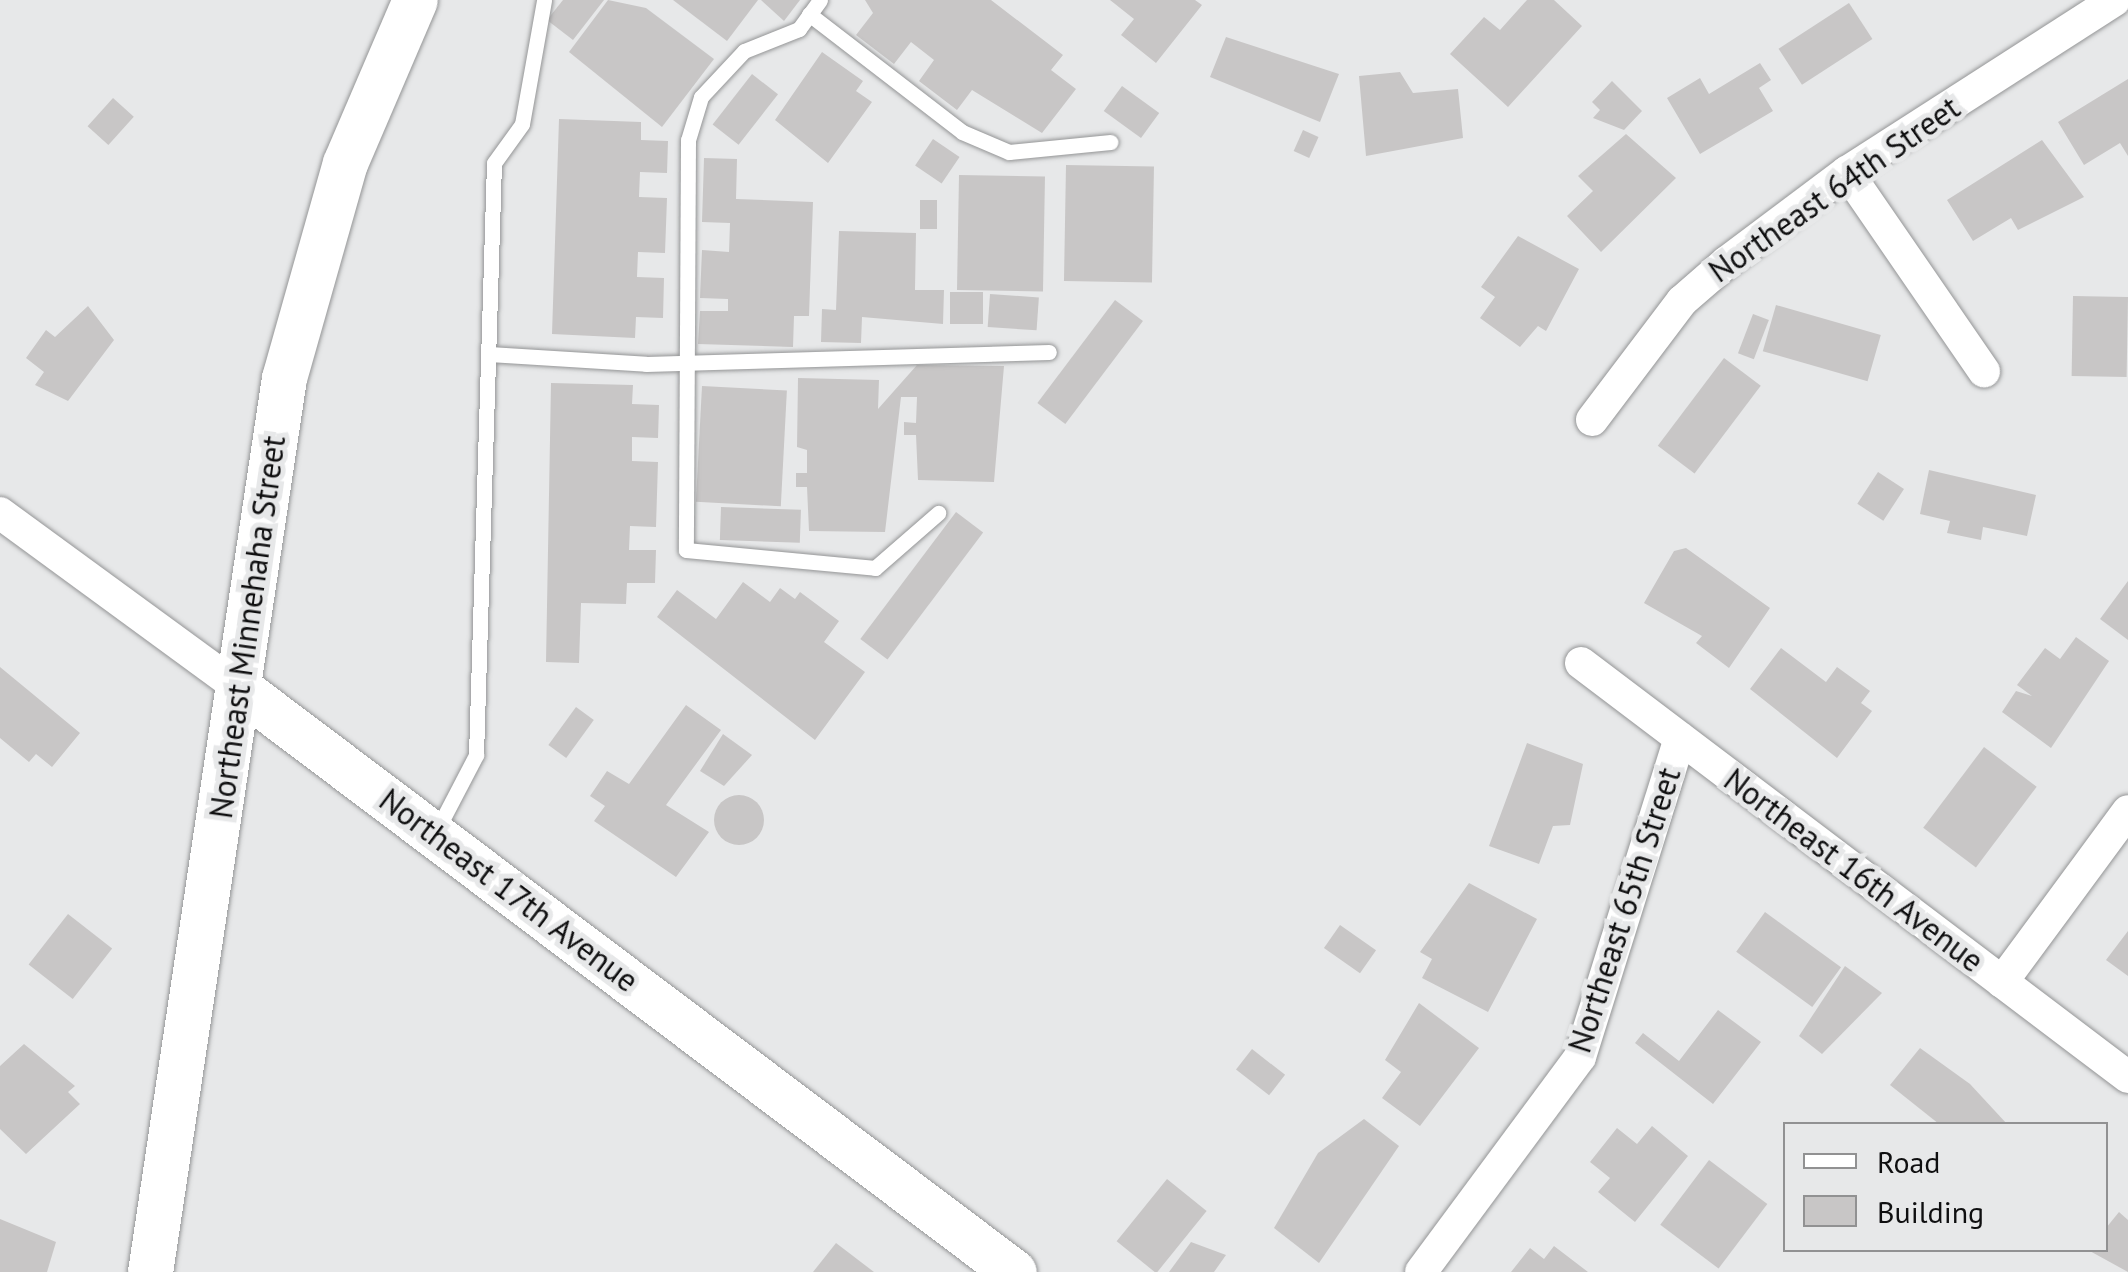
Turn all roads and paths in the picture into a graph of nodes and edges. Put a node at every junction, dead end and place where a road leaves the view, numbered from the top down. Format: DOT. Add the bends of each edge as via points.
graph roads {
  1 [pos="415,0"];
  2 [pos="544,0"];
  3 [pos="820,0"];
  4 [pos="2110,1"];
  5 [pos="809,14"];
  6 [pos="1111,142"];
  7 [pos="1848,172"];
  8 [pos="1050,352"];
  9 [pos="488,354"];
  10 [pos="684,362"];
  11 [pos="1984,371"];
  12 [pos="1592,420"];
  13 [pos="938,512"];
  14 [pos="0,514"];
  15 [pos="1581,663"];
  16 [pos="239,688"];
  17 [pos="1680,738"];
  18 [pos="2128,812"];
  19 [pos="434,834"];
  20 [pos="2002,982"];
  21 [pos="2128,1077"];
  22 [pos="150,1272"];
  23 [pos="1014,1272"];
  24 [pos="1421,1272"];
  1 -- 16 [label="main road, Northeast Minnehaha Street" via="310,269 284,378"];
  2 -- 9 [label="lane" via="522,124 494,163"];
  3 -- 5 [label="lane"];
  4 -- 7 [label="street, Northeast 64th Street"];
  5 -- 6 [label="lane" via="962,132 1009,152"];
  5 -- 10 [label="lane" via="798,30 744,50 701,97 688,140"];
  7 -- 11 [label="street"];
  7 -- 12 [label="street, Northeast 64th Street" via="1682,301"];
  8 -- 10 [label="lane"];
  9 -- 10 [label="lane"];
  9 -- 19 [label="lane" via="476,755"];
  10 -- 13 [label="lane" via="686,550 875,568"];
  14 -- 16 [label="street, Northeast 17th Avenue"];
  15 -- 17 [label="street, Northeast 16th Avenue"];
  16 -- 19 [label="main road, Northeast 17th Avenue"];
  16 -- 22 [label="main road, Northeast Minnehaha Street"];
  17 -- 20 [label="street, Northeast 16th Avenue"];
  17 -- 24 [label="street, Northeast 65th Street" via="1580,1057"];
  18 -- 20 [label="street"];
  19 -- 23 [label="main road, Northeast 17th Avenue"];
  20 -- 21 [label="street, Northeast 16th Avenue"];
}
